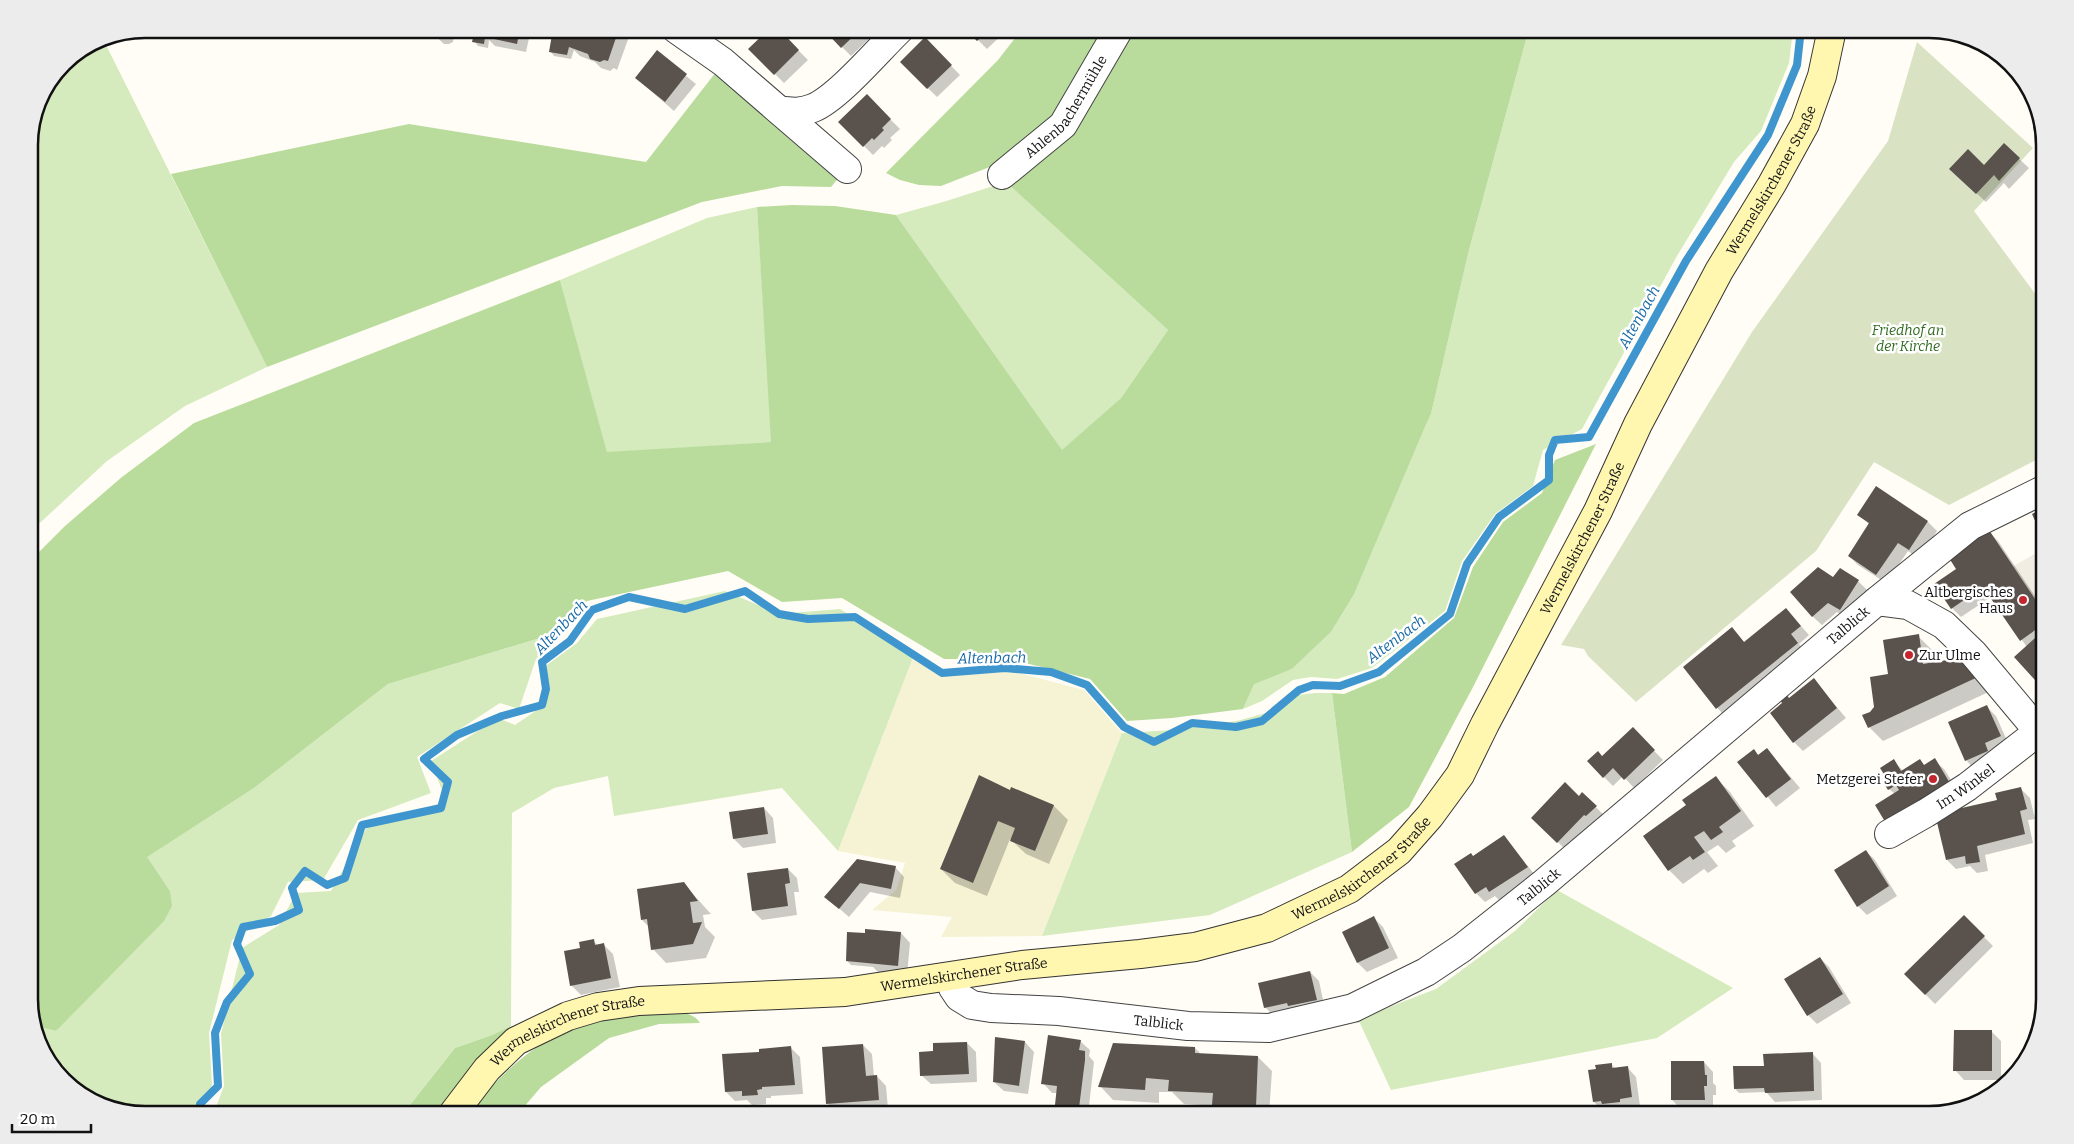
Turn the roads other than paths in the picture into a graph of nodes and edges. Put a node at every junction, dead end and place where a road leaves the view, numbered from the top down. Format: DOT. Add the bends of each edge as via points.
graph roads {
  1 [pos="689,38"];
  2 [pos="891,38"];
  3 [pos="1114,38"];
  4 [pos="1830,38"];
  5 [pos="779,110"];
  6 [pos="847,169"];
  7 [pos="1002,175"];
  8 [pos="2036,493"];
  9 [pos="1877,601"];
  10 [pos="2036,729"];
  11 [pos="2036,740"];
  12 [pos="1889,834"];
  13 [pos="950,977"];
  14 [pos="459,1106"];
  1 -- 5 [label="street" via="724,62"];
  2 -- 5 [label="street" via="830,99 796,113"];
  3 -- 7 [label="street, Ahlenbachermühle" via="1063,125"];
  4 -- 13 [label="street, Wermelskirchener Straße" via="1822,76 1805,124 1719,270 1460,776 1399,851 1349,889 1267,928 1195,947 1022,964"];
  5 -- 6 [label="street"];
  8 -- 9 [label="street, Talblick" via="1970,526"];
  9 -- 10 [label="street, Im Winkel" via="1908,605 1944,625 1973,653"];
  9 -- 13 [label="street, Talblick" via="1544,883 1462,948 1426,972 1353,1008 1269,1028 1188,1026 972,1005 959,997"];
  11 -- 12 [label="street, Im Winkel"];
  13 -- 14 [label="street, Wermelskirchener Straße" via="844,992 639,1000 598,1007 568,1016 516,1041 487,1069"];
}
